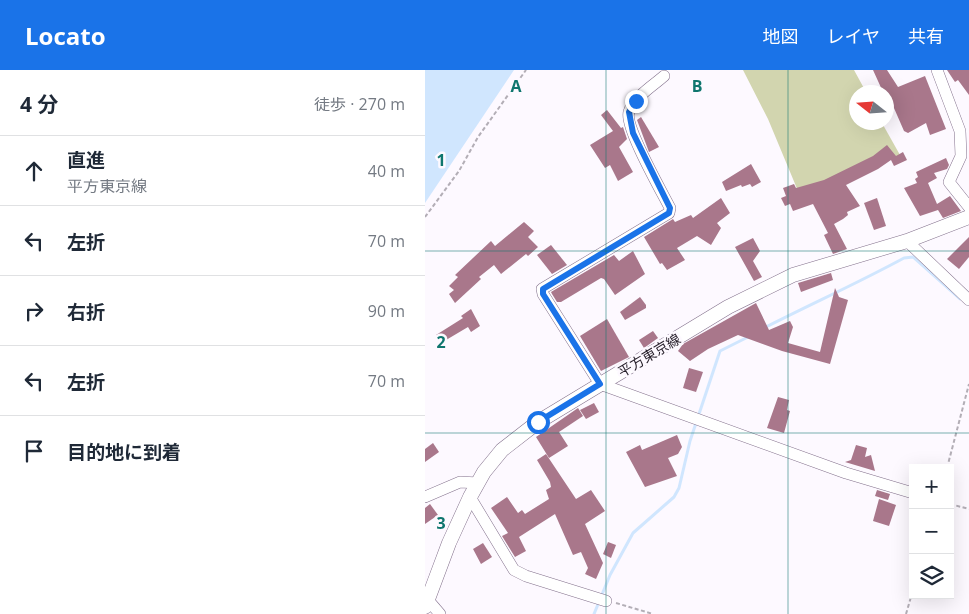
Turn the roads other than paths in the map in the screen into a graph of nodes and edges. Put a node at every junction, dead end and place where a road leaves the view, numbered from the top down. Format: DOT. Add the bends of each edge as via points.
graph roads {
  1 [pos="937,70"];
  2 [pos="664,76"];
  3 [pos="969,207"];
  4 [pos="969,217"];
  5 [pos="907,241"];
  6 [pos="969,300"];
  7 [pos="600,384"];
  8 [pos="478,483"];
  9 [pos="909,492"];
  10 [pos="425,497"];
  11 [pos="470,497"];
  12 [pos="606,601"];
  13 [pos="426,603"];
  14 [pos="440,614"];
  1 -- 3 [label="street" via="960,131 961,156 949,182"];
  2 -- 7 [label="street" via="636,101 629,112 629,119 670,208 669,213 543,289 543,294"];
  4 -- 5 [label="main road, 平方東京線"];
  5 -- 6 [label="street"];
  5 -- 7 [label="main road, 平方東京線" via="793,275 728,307"];
  7 -- 8 [label="main road, 平方東京線" via="538,422 502,450"];
  7 -- 9 [label="street" via="846,473"];
  8 -- 10 [label="street" via="460,482"];
  8 -- 11 [label="main road, 平方東京線"];
  11 -- 12 [label="street" via="514,570"];
  11 -- 13 [label="main road, 平方東京線"];
  13 -- 14 [label="street"];
}
